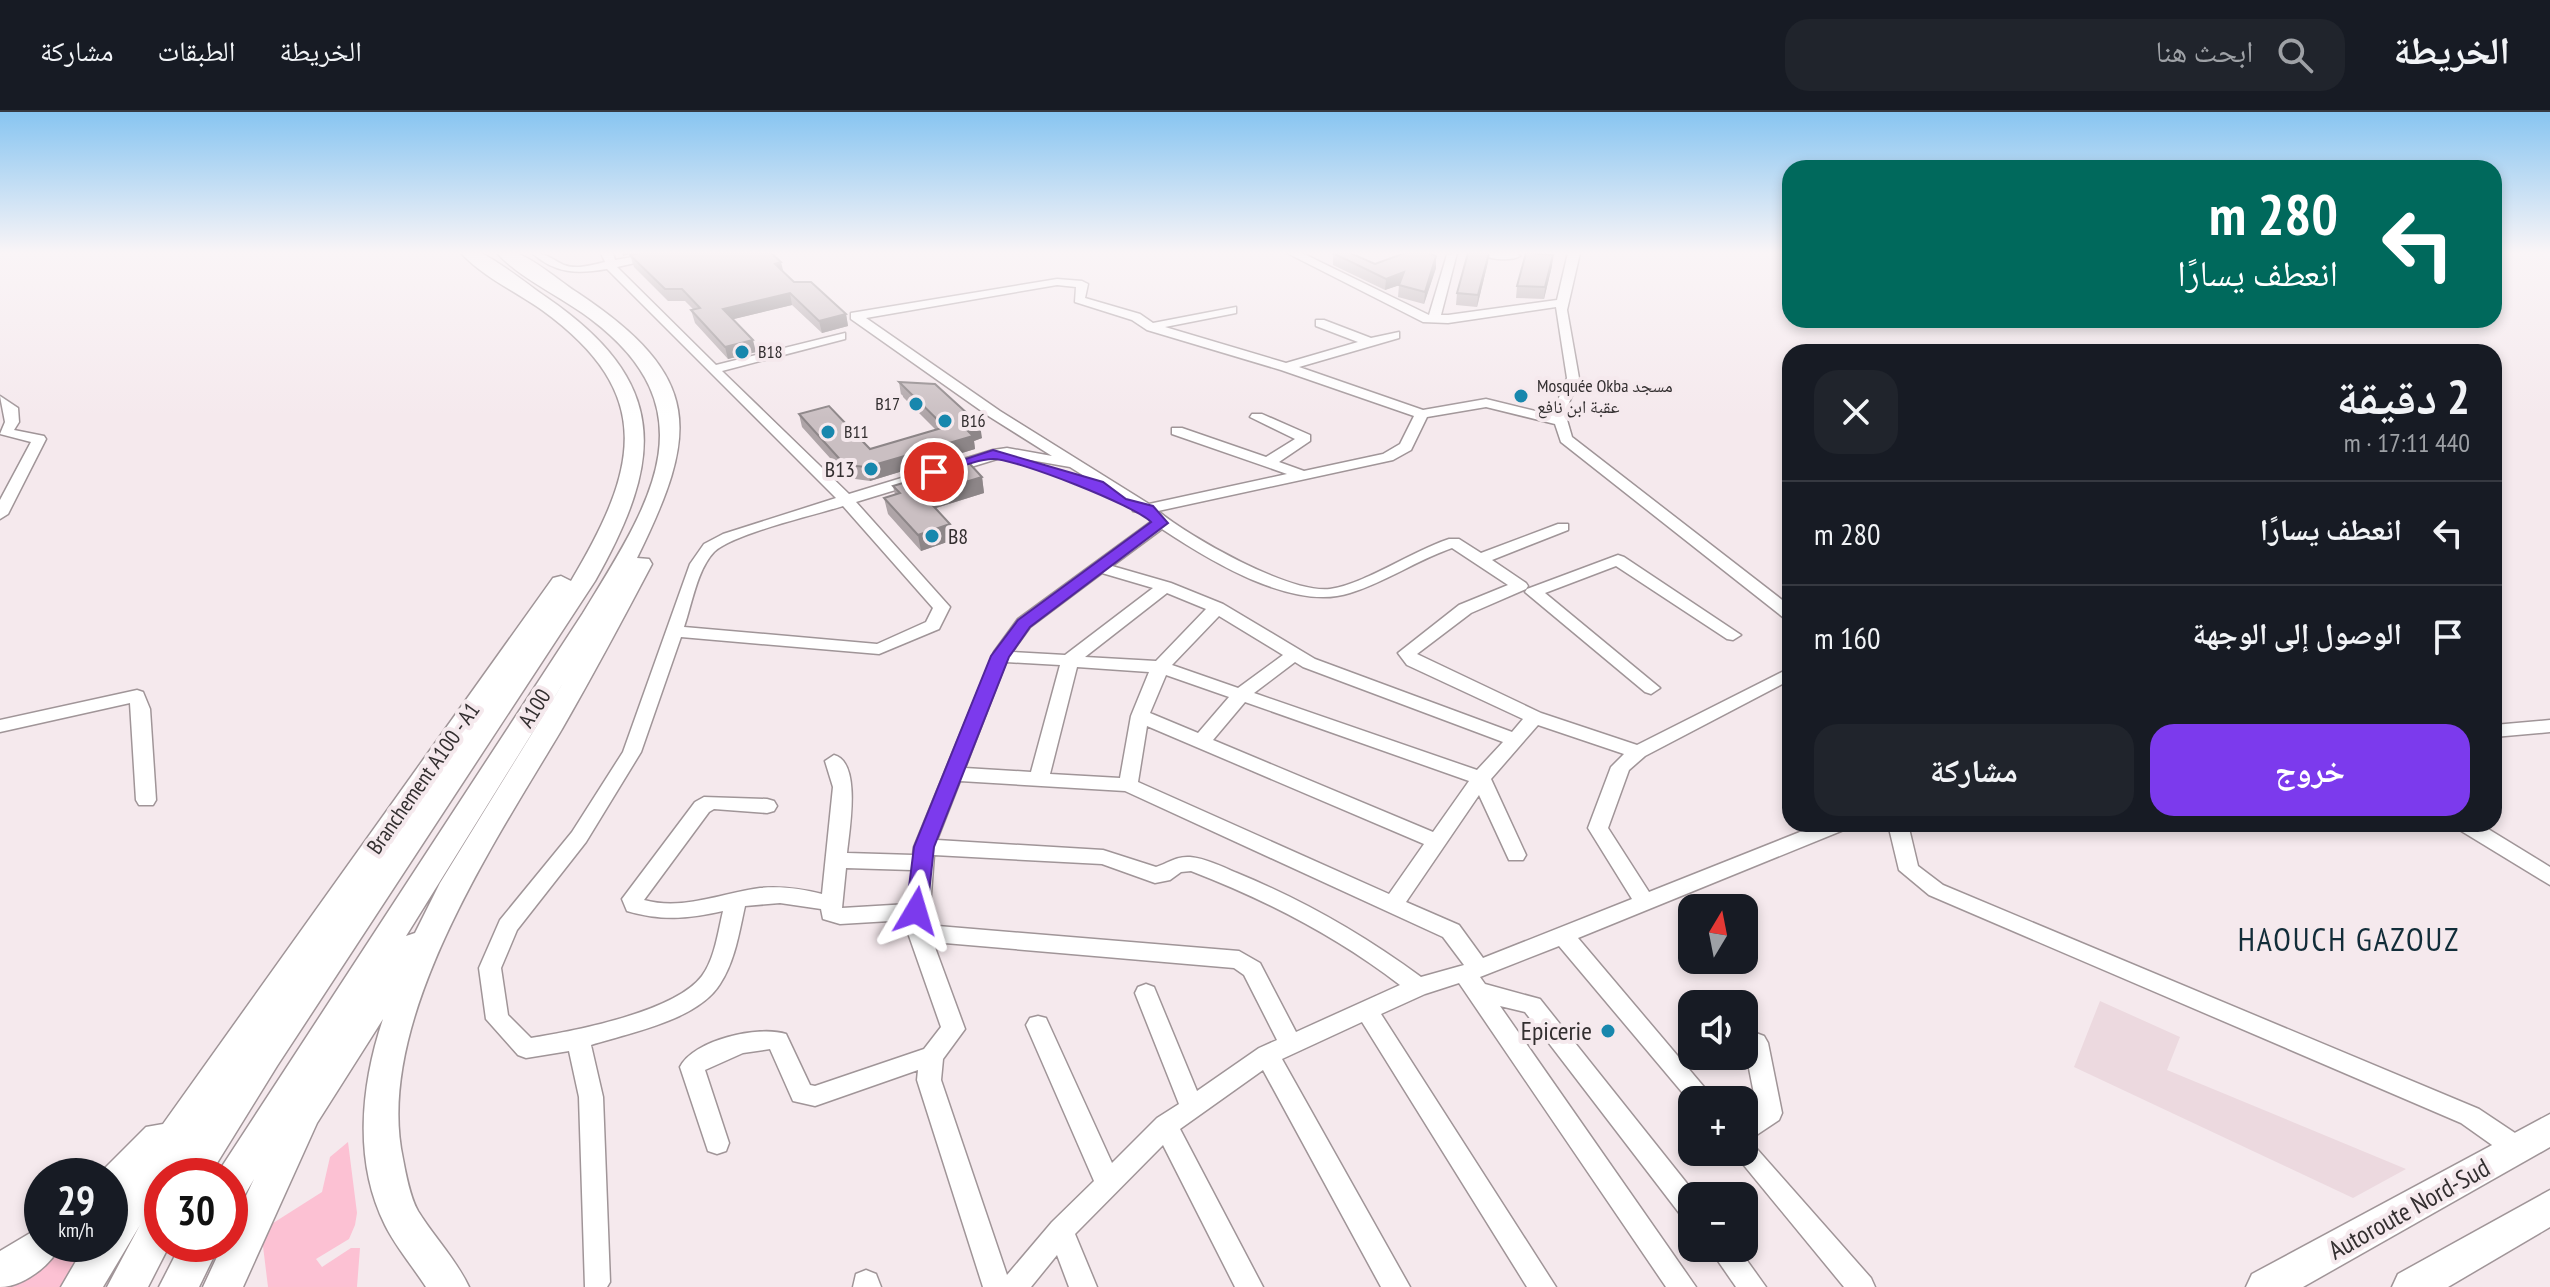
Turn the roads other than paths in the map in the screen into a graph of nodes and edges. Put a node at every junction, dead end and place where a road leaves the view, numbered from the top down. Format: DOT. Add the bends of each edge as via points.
graph roads {
  1 [pos="545,308"];
  2 [pos="583,308"];
  3 [pos="654,308"];
  4 [pos="904,308"];
  5 [pos="1105,308"];
  6 [pos="1400,308"];
  7 [pos="1437,308"];
  8 [pos="1525,308"];
  9 [pos="1562,308"];
  10 [pos="1232,310"];
  11 [pos="1433,320"];
  12 [pos="1320,323"];
  13 [pos="1151,327"];
  14 [pos="1395,335"];
  15 [pos="841,336"];
  16 [pos="1367,341"];
  17 [pos="1286,367"];
  18 [pos="714,369"];
  19 [pos="0,400"];
  20 [pos="1422,414"];
  21 [pos="1257,417"];
  22 [pos="1558,421"];
  23 [pos="1177,431"];
  24 [pos="672,434"];
  25 [pos="993,454"];
  26 [pos="634,460"];
  27 [pos="1267,463"];
  28 [pos="1075,464"];
  29 [pos="1300,474"];
  30 [pos="1104,486"];
  31 [pos="845,499"];
  32 [pos="0,514"];
  33 [pos="1154,516"];
  34 [pos="1563,527"];
  35 [pos="1483,558"];
  36 [pos="1098,567"];
  37 [pos="1165,586"];
  38 [pos="1526,589"];
  39 [pos="1217,608"];
  40 [pos="1782,608"];
  41 [pos="674,631"];
  42 [pos="1733,635"];
  43 [pos="1293,655"];
  44 [pos="1000,656"];
  45 [pos="1070,660"];
  46 [pos="1160,667"];
  47 [pos="1782,677"];
  48 [pos="1651,688"];
  49 [pos="1242,694"];
  50 [pos="1140,716"];
  51 [pos="1535,717"];
  52 [pos="0,726"];
  53 [pos="2550,726"];
  54 [pos="2502,730"];
  55 [pos="1513,739"];
  56 [pos="1202,740"];
  57 [pos="1638,752"];
  58 [pos="834,761"];
  59 [pos="953,774"];
  60 [pos="1039,778"];
  61 [pos="1481,778"];
  62 [pos="1128,785"];
  63 [pos="146,800"];
  64 [pos="767,806"];
  65 [pos="1819,832"];
  66 [pos="1900,832"];
  67 [pos="2478,832"];
  68 [pos="1438,842"];
  69 [pos="923,855"];
  70 [pos="1516,855"];
  71 [pos="837,860"];
  72 [pos="2550,877"];
  73 [pos="451,891"];
  74 [pos="736,900"];
  75 [pos="1644,901"];
  76 [pos="830,903"];
  77 [pos="1393,905"];
  78 [pos="918,922"];
  79 [pos="1563,935"];
  80 [pos="1475,979"];
  81 [pos="1418,987"];
  82 [pos="1146,993"];
  83 [pos="1367,1010"];
  84 [pos="1038,1025"];
  85 [pos="578,1040"];
  86 [pos="1291,1045"];
  87 [pos="1758,1053"];
  88 [pos="1267,1055"];
  89 [pos="932,1056"];
  90 [pos="1691,1086"];
  91 [pos="203,1092"];
  92 [pos="1192,1107"];
  93 [pos="1758,1121"];
  94 [pos="1166,1126"];
  95 [pos="2550,1129"];
  96 [pos="717,1143"];
  97 [pos="2518,1149"];
  98 [pos="200,1158"];
  99 [pos="248,1158"];
  100 [pos="1758,1166"];
  101 [pos="128,1169"];
  102 [pos="1109,1185"];
  103 [pos="1678,1192"];
  104 [pos="2550,1207"];
  105 [pos="128,1211"];
  106 [pos="1061,1231"];
  107 [pos="144,1255"];
  108 [pos="24,1257"];
  109 [pos="96,1262"];
  110 [pos="192,1262"];
  111 [pos="1733,1262"];
  112 [pos="0,1274"];
  113 [pos="596,1282"];
  114 [pos="81,1287"];
  115 [pos="127,1287"];
  116 [pos="179,1287"];
  117 [pos="223,1287"];
  118 [pos="449,1287"];
  119 [pos="997,1287"];
  120 [pos="1014,1287"];
  121 [pos="1083,1287"];
  122 [pos="1249,1287"];
  123 [pos="1396,1287"];
  124 [pos="1542,1287"];
  125 [pos="1682,1287"];
  126 [pos="1752,1287"];
  127 [pos="1861,1287"];
  128 [pos="2266,1287"];
  129 [pos="2412,1287"];
  1 -- 26 [label="highway, A100 / A100" via="595,346 616,370 631,404"];
  2 -- 24 [label="highway, A100 / A100" via="648,364 670,410"];
  3 -- 18 [label="street"];
  4 -- 28 [label="street" via="855,316"];
  5 -- 13 [label="street"];
  6 -- 11 [label="street"];
  7 -- 11 [label="street"];
  8 -- 11 [label="street"];
  9 -- 22 [label="street" via="1573,378"];
  10 -- 13 [label="street"];
  12 -- 16 [label="street"];
  13 -- 17 [label="street"];
  14 -- 16 [label="street"];
  15 -- 18 [label="street"];
  16 -- 17 [label="street"];
  17 -- 20 [label="street"];
  18 -- 31 [label="street"];
  19 -- 32 [label="street" via="11,408 6,433 39,439"];
  20 -- 22 [label="street" via="1486,403"];
  20 -- 29 [label="street" via="1406,447 1388,457"];
  21 -- 27 [label="street" via="1304,436"];
  22 -- 40 [label="street" via="1566,439 1599,468"];
  23 -- 27 [label="street"];
  24 -- 73 [label="highway" via="670,484 651,543"];
  24 -- 99 [label="highway, A100 / A100" via="660,482 619,570"];
  25 -- 28 [label="street"];
  25 -- 30 [label="street"];
  25 -- 31 [label="street"];
  26 -- 91 [label="highway, Branchement A100 - A1" via="564,580"];
  26 -- 98 [label="highway, A100 / A100" via="610,536 583,581"];
  27 -- 29 [label="street"];
  28 -- 30 [label="street"];
  29 -- 33 [label="street"];
  30 -- 33 [label="street"];
  31 -- 41 [label="street" via="710,547 698,564"];
  31 -- 41 [label="street" via="941,602 933,625 907,641 879,649"];
  33 -- 35 [label="street" via="1257,575 1325,595 1454,542"];
  33 -- 36 [label="street"];
  34 -- 35 [label="street"];
  35 -- 38 [label="street"];
  36 -- 37 [label="street"];
  36 -- 44 [label="street" via="1024,623"];
  37 -- 39 [label="street"];
  37 -- 45 [label="street"];
  38 -- 42 [label="street" via="1618,560"];
  38 -- 48 [label="street"];
  38 -- 51 [label="street" via="1465,609 1407,653 1413,661"];
  39 -- 43 [label="street"];
  39 -- 46 [label="street"];
  41 -- 85 [label="street" via="632,752 579,837 508,926 490,968 497,1019 526,1048"];
  43 -- 49 [label="street"];
  43 -- 55 [label="street"];
  44 -- 45 [label="street"];
  44 -- 59 [label="street"];
  45 -- 46 [label="street"];
  45 -- 60 [label="street"];
  46 -- 49 [label="street"];
  46 -- 50 [label="street"];
  47 -- 57 [label="street"];
  49 -- 56 [label="street"];
  49 -- 61 [label="street"];
  50 -- 56 [label="street"];
  50 -- 62 [label="street"];
  51 -- 55 [label="street"];
  51 -- 57 [label="street"];
  52 -- 63 [label="street" via="137,696"];
  53 -- 54 [label="street"];
  55 -- 61 [label="street"];
  56 -- 68 [label="street"];
  57 -- 75 [label="street" via="1621,767 1598,828"];
  58 -- 71 [label="street" via="843,787"];
  59 -- 60 [label="street"];
  59 -- 69 [label="street"];
  60 -- 62 [label="street"];
  61 -- 68 [label="street"];
  61 -- 70 [label="street"];
  62 -- 77 [label="street"];
  64 -- 74 [label="street" via="711,802 702,807 633,899 646,910 676,914"];
  65 -- 75 [label="street"];
  66 -- 97 [label="street" via="1909,870 1936,890 2470,1116"];
  67 -- 72 [label="street"];
  68 -- 77 [label="street"];
  69 -- 71 [label="street"];
  69 -- 78 [label="street"];
  69 -- 81 [label="street" via="1103,857 1155,875 1192,864 1302,910 1365,946"];
  71 -- 76 [label="street"];
  73 -- 117 [label="highway" via="303,1114"];
  73 -- 118 [label="highway" via="406,992 380,1106 384,1157 400,1216"];
  74 -- 76 [label="street" via="781,895"];
  74 -- 85 [label="street" via="707,986 688,1000"];
  75 -- 79 [label="street"];
  76 -- 78 [label="street" via="831,913 840,916"];
  77 -- 80 [label="street" via="1451,931"];
  78 -- 86 [label="street" via="1239,960 1252,969"];
  78 -- 89 [label="street" via="953,1029"];
  79 -- 80 [label="street"];
  79 -- 90 [label="street"];
  80 -- 81 [label="street"];
  80 -- 103 [label="street" via="1532,1005"];
  80 -- 125 [label="street"];
  81 -- 83 [label="street"];
  82 -- 92 [label="street"];
  83 -- 86 [label="street"];
  83 -- 124 [label="street"];
  84 -- 102 [label="street"];
  85 -- 113 [label="street" via="591,1097"];
  86 -- 88 [label="street"];
  87 -- 93 [label="street" via="1770,1113"];
  88 -- 92 [label="street"];
  88 -- 123 [label="street"];
  89 -- 96 [label="street" via="815,1096 802,1094 773,1039 760,1038 699,1060 692,1067"];
  89 -- 119 [label="street" via="929,1080"];
  91 -- 101 [label="highway"];
  91 -- 105 [label="highway"];
  92 -- 94 [label="street"];
  94 -- 102 [label="street"];
  94 -- 122 [label="street"];
  95 -- 97 [label="highway, Autoroute Nord-Sud"];
  97 -- 128 [label="highway, Autoroute Nord-Sud"];
  100 -- 127 [label="street"];
  102 -- 106 [label="street"];
  104 -- 129 [label="highway"];
  106 -- 120 [label="street"];
  106 -- 121 [label="street"];
  107 -- 115 [label="highway"];
  108 -- 112 [label="highway"];
  109 -- 114 [label="highway"];
  110 -- 116 [label="highway"];
  111 -- 126 [label="street"];
}
